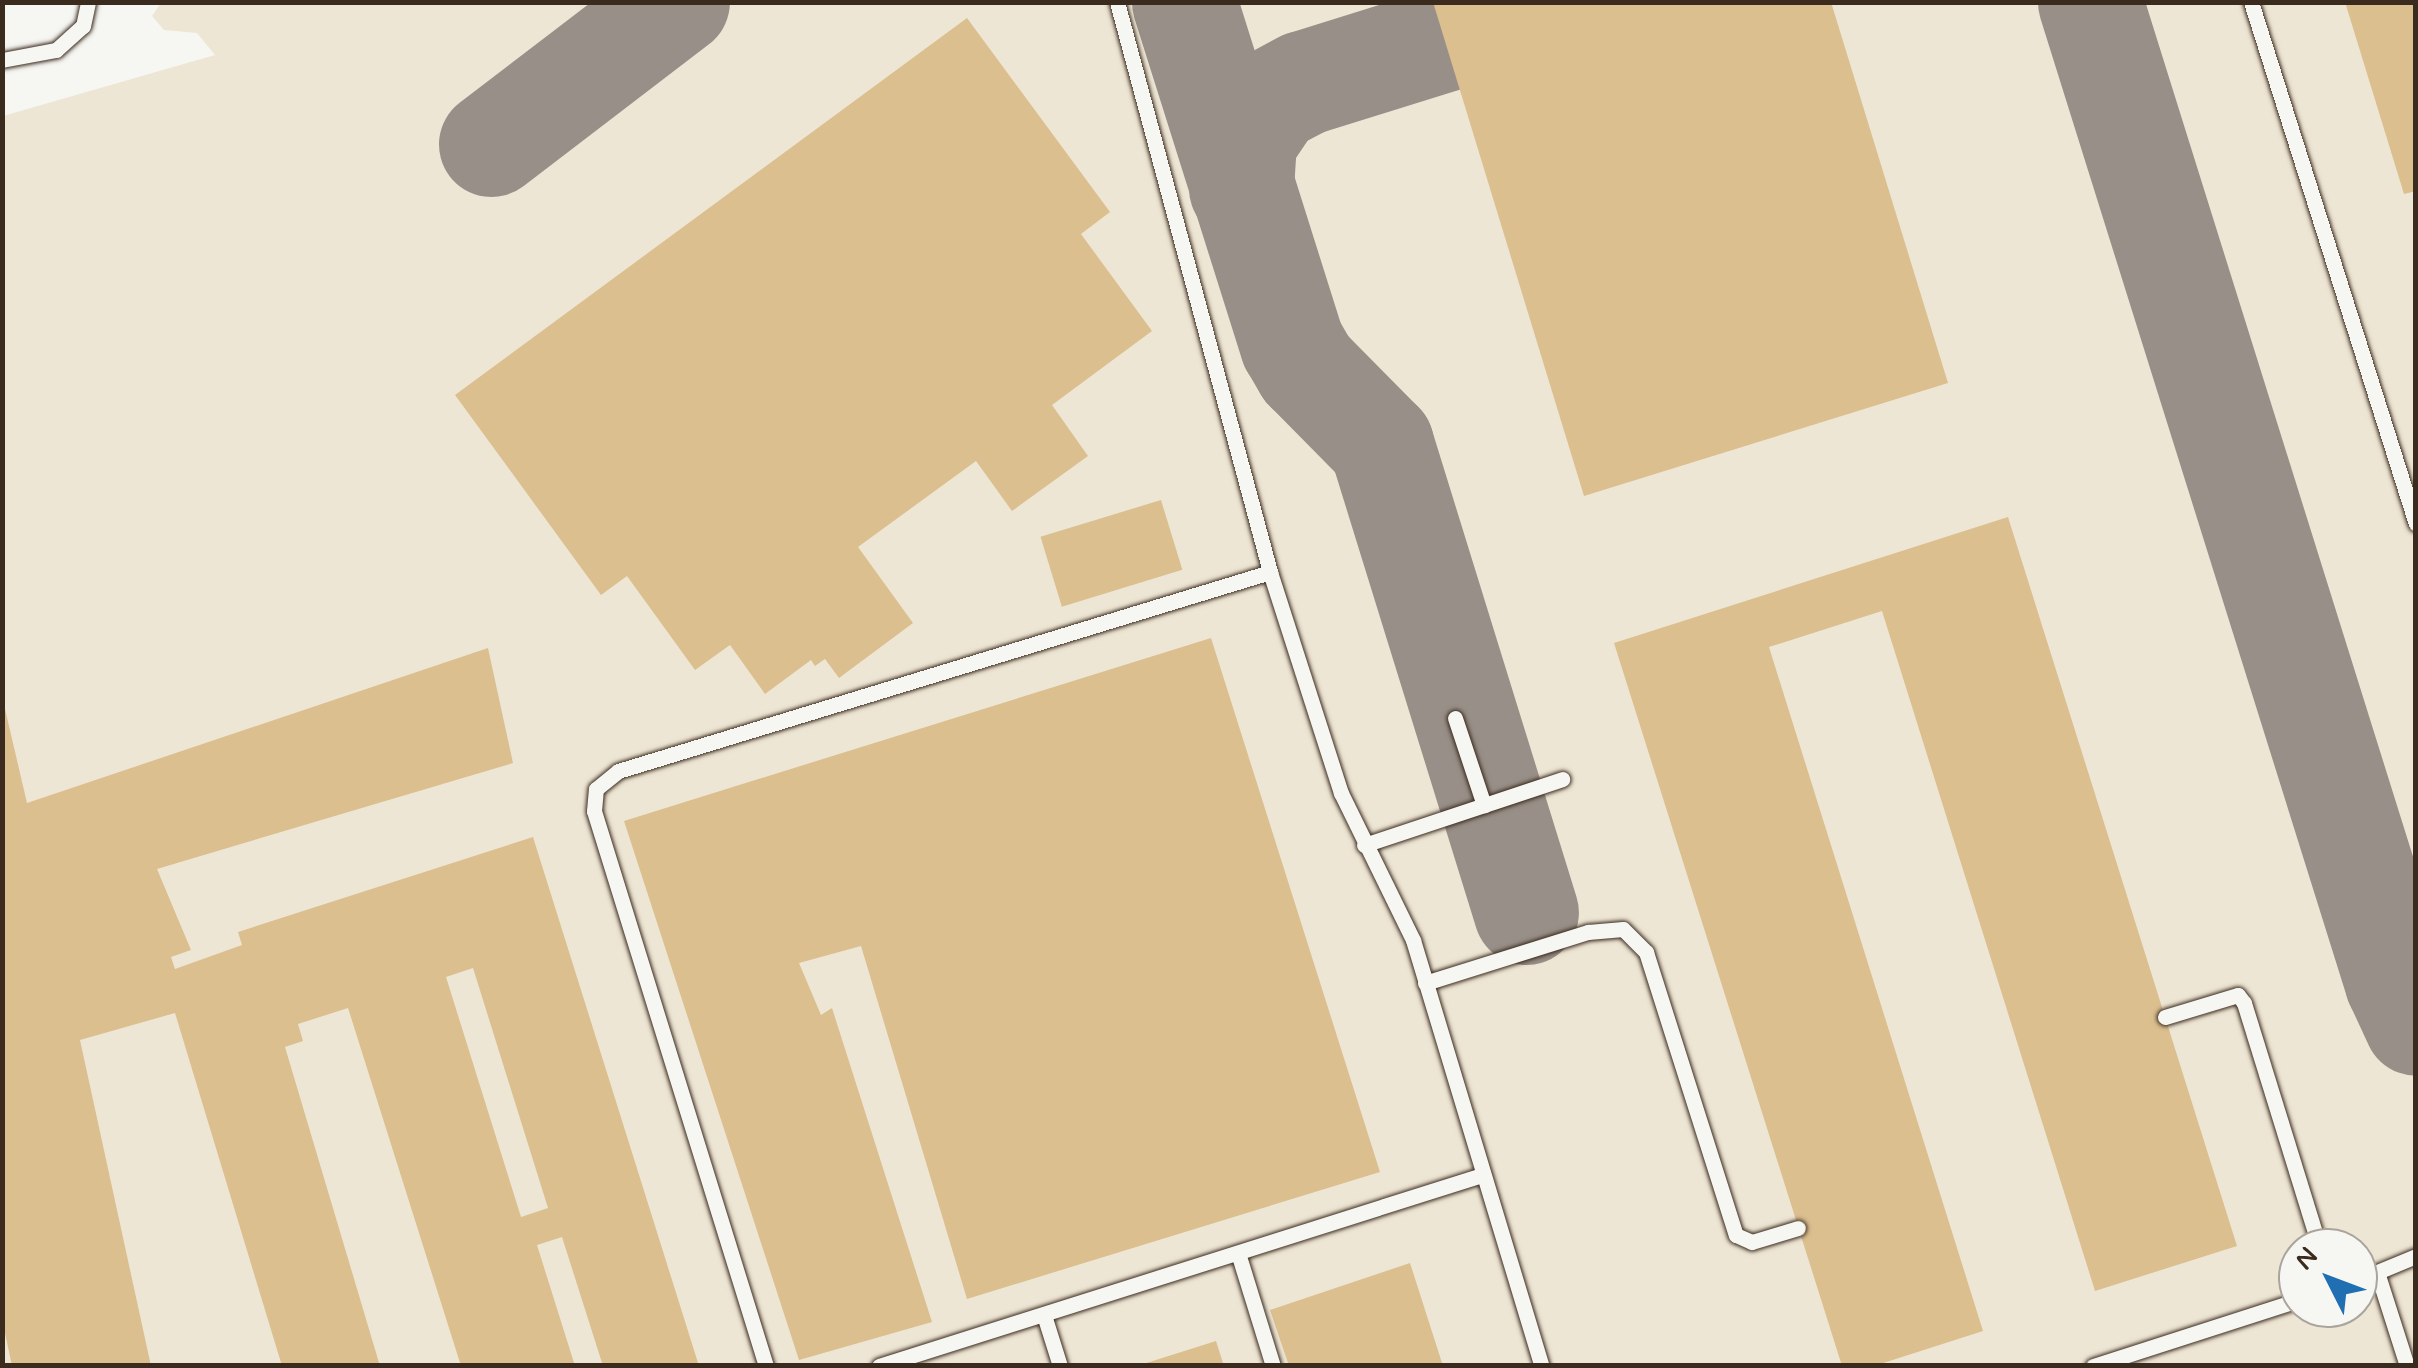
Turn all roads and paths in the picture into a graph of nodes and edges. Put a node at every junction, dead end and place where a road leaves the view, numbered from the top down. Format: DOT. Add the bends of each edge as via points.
graph roads {
  1 [pos="88,2"];
  2 [pos="1117,2"];
  3 [pos="2251,2"];
  4 [pos="2,60"];
  5 [pos="2416,524"];
  6 [pos="1270,572"];
  7 [pos="1455,718"];
  8 [pos="1562,779"];
  9 [pos="1484,805"];
  10 [pos="1364,845"];
  11 [pos="1426,983"];
  12 [pos="2165,1017"];
  13 [pos="1482,1176"];
  14 [pos="1798,1228"];
  15 [pos="2314,1228"];
  16 [pos="1238,1253"];
  17 [pos="2416,1256"];
  18 [pos="2378,1272"];
  19 [pos="2278,1306"];
  20 [pos="1044,1315"];
  21 [pos="766,1366"];
  22 [pos="879,1366"];
  23 [pos="1060,1366"];
  24 [pos="1273,1366"];
  25 [pos="1542,1366"];
  26 [pos="2093,1366"];
  27 [pos="2407,1366"];
  1 -- 4 [label="lane" via="83,26 56,50"];
  2 -- 6 [label="lane"];
  3 -- 5 [label="lane"];
  6 -- 10 [label="lane"];
  6 -- 21 [label="lane" via="618,771 596,789 601,836"];
  7 -- 9 [label="lane"];
  8 -- 9 [label="lane"];
  9 -- 10 [label="lane"];
  10 -- 11 [label="lane" via="1413,940"];
  11 -- 13 [label="lane"];
  11 -- 14 [label="lane" via="1623,928 1646,952 1736,1235 1752,1242"];
  12 -- 15 [label="lane" via="2238,995 2244,1003"];
  13 -- 16 [label="lane"];
  13 -- 25 [label="lane"];
  16 -- 20 [label="lane"];
  16 -- 24 [label="lane"];
  17 -- 18 [label="lane"];
  18 -- 27 [label="lane"];
  19 -- 26 [label="lane"];
  20 -- 22 [label="lane"];
  20 -- 23 [label="lane"];
}
